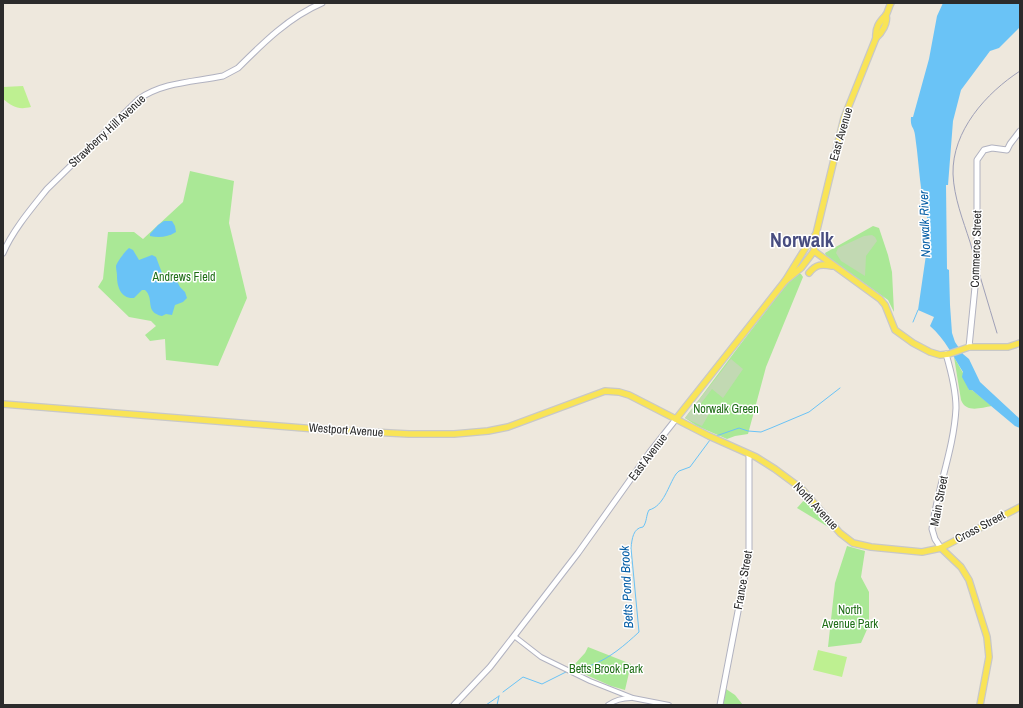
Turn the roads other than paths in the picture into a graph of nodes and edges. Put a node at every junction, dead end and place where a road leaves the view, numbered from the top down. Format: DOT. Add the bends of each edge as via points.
graph roads {
  1 [pos="322,3"];
  2 [pos="891,3"];
  3 [pos="1020,131"];
  4 [pos="816,234"];
  5 [pos="814,251"];
  6 [pos="3,253"];
  7 [pos="795,264"];
  8 [pos="834,266"];
  9 [pos="809,273"];
  10 [pos="785,281"];
  11 [pos="1020,343"];
  12 [pos="966,348"];
  13 [pos="948,354"];
  14 [pos="3,404"];
  15 [pos="676,419"];
  16 [pos="749,454"];
  17 [pos="1020,507"];
  18 [pos="941,548"];
  19 [pos="514,636"];
  20 [pos="633,698"];
  21 [pos="454,705"];
  22 [pos="608,705"];
  23 [pos="668,705"];
  24 [pos="720,705"];
  25 [pos="980,705"];
  1 -- 6 [label="main road, Strawberry Hill Avenue" via="302,13 280,29 230,73 162,87 139,99 47,189"];
  2 -- 4 [label="main road, East Avenue" via="881,33 876,38 844,118"];
  3 -- 12 [label="main road, Commerce Street" via="1007,150 984,150 976,165 977,267"];
  4 -- 5 [label="main road, East Avenue"];
  4 -- 7 [label="main road, East Avenue"];
  5 -- 7 [label="main road, East Avenue"];
  5 -- 8 [label="main road"];
  5 -- 10 [label="main road, East Avenue" via="801,268"];
  7 -- 10 [label="main road, East Avenue"];
  8 -- 9 [label="main road" via="817,265"];
  8 -- 13 [label="main road" via="880,298 886,305 894,330 920,348 940,355"];
  10 -- 15 [label="main road, East Avenue"];
  11 -- 12 [label="main road" via="1008,347"];
  12 -- 13 [label="main road"];
  13 -- 18 [label="main road, Main Street" via="956,409 932,529"];
  14 -- 15 [label="main road, Westport Avenue" via="316,429 454,434 508,427 600,393 614,392 629,395"];
  15 -- 16 [label="main road, North Avenue"];
  15 -- 19 [label="main road, East Avenue" via="578,554"];
  16 -- 18 [label="main road, North Avenue" via="799,486 853,543 922,552"];
  16 -- 24 [label="main road, France Street" via="749,554"];
  17 -- 18 [label="main road, Cross Street"];
  18 -- 25 [label="main road, Main Street" via="961,567 969,580 988,636 989,657"];
  19 -- 20 [label="street" via="541,657"];
  19 -- 21 [label="main road, East Avenue" via="490,667"];
  20 -- 22 [label="street" via="623,698"];
  20 -- 23 [label="street"];
}
